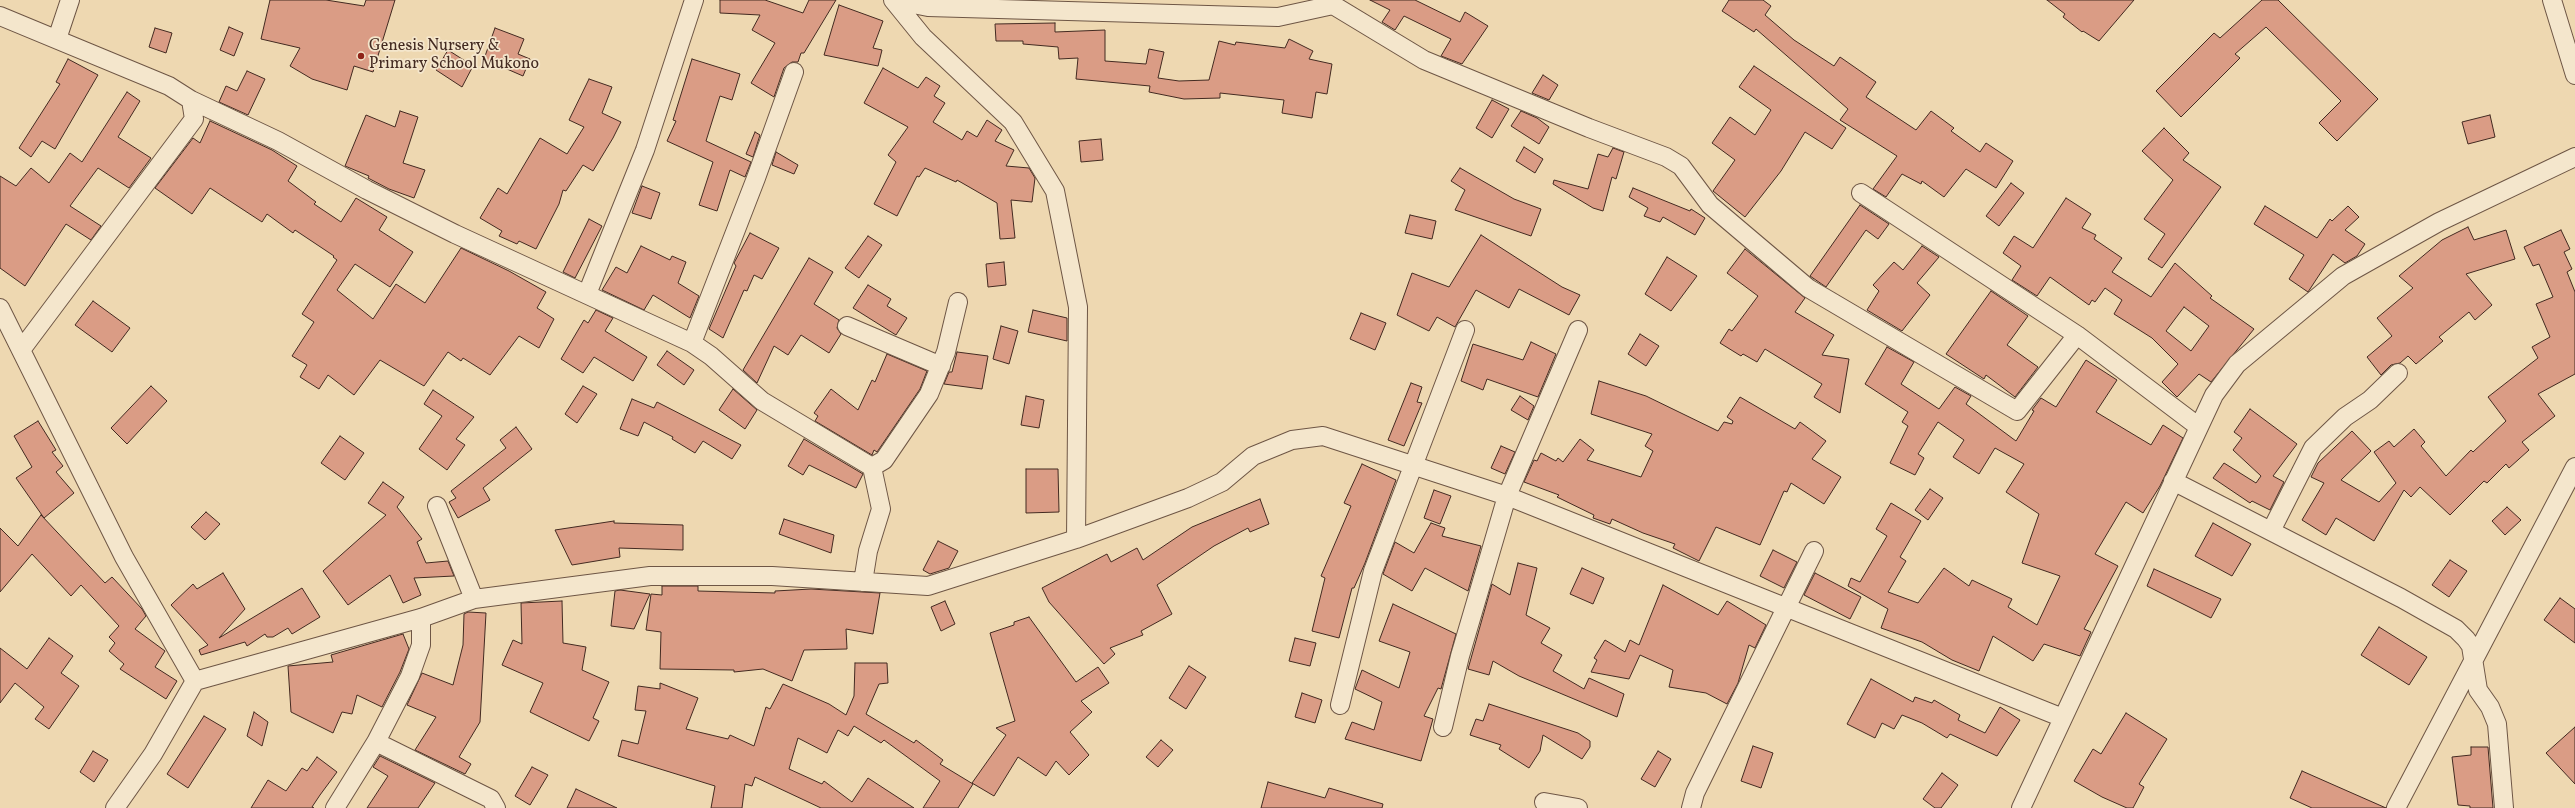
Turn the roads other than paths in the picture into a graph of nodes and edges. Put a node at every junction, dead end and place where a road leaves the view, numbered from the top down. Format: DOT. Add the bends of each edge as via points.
graph roads {
  1 [pos="70,0"];
  2 [pos="694,0"];
  3 [pos="893,0"];
  4 [pos="2552,0"];
  5 [pos="1147,7"];
  6 [pos="0,16"];
  7 [pos="58,39"];
  8 [pos="794,72"];
  9 [pos="2575,75"];
  10 [pos="191,100"];
  11 [pos="2575,157"];
  12 [pos="1861,194"];
  13 [pos="587,294"];
  14 [pos="958,302"];
  15 [pos="0,308"];
  16 [pos="847,326"];
  17 [pos="1465,330"];
  18 [pos="1578,330"];
  19 [pos="2077,335"];
  20 [pos="692,343"];
  21 [pos="21,350"];
  22 [pos="941,366"];
  23 [pos="2398,373"];
  24 [pos="2199,427"];
  25 [pos="1413,465"];
  26 [pos="2575,466"];
  27 [pos="872,467"];
  28 [pos="2173,481"];
  29 [pos="1507,496"];
  30 [pos="437,506"];
  31 [pos="2271,531"];
  32 [pos="1076,539"];
  33 [pos="1814,551"];
  34 [pos="863,582"];
  35 [pos="474,599"];
  36 [pos="1786,608"];
  37 [pos="421,618"];
  38 [pos="2474,662"];
  39 [pos="195,681"];
  40 [pos="1340,705"];
  41 [pos="2063,718"];
  42 [pos="1442,727"];
  43 [pos="376,742"];
  44 [pos="1544,802"];
  45 [pos="115,808"];
  46 [pos="335,808"];
  47 [pos="496,808"];
  48 [pos="1578,808"];
  49 [pos="1692,808"];
  50 [pos="2021,808"];
  51 [pos="2396,808"];
  52 [pos="2504,808"];
  1 -- 7 [label="street"];
  2 -- 13 [label="street" via="645,150"];
  3 -- 5 [label="street" via="928,6"];
  3 -- 32 [label="street" via="923,37 1013,122 1055,191 1078,307"];
  4 -- 9 [label="street"];
  5 -- 19 [label="street" via="1278,17 1333,5 1424,60 1666,157 1681,166 1710,205 1808,288 2017,411"];
  6 -- 7 [label="street"];
  7 -- 10 [label="street" via="169,86"];
  8 -- 20 [label="street"];
  10 -- 13 [label="street" via="278,141 455,234"];
  10 -- 21 [label="street" via="194,119 182,138"];
  11 -- 24 [label="street" via="2439,222 2343,276 2236,364 2214,395"];
  12 -- 19 [label="street"];
  13 -- 20 [label="street"];
  14 -- 22 [label="street"];
  15 -- 21 [label="street"];
  16 -- 22 [label="street"];
  17 -- 25 [label="street"];
  18 -- 29 [label="street"];
  19 -- 24 [label="street"];
  20 -- 27 [label="street" via="711,356 762,401"];
  21 -- 39 [label="street" via="124,557"];
  22 -- 27 [label="street" via="930,394 884,460"];
  23 -- 31 [label="street" via="2370,400 2345,417 2314,448"];
  24 -- 28 [label="street"];
  25 -- 29 [label="street"];
  25 -- 32 [label="street" via="1323,436 1292,440 1253,456 1222,482 1188,498"];
  25 -- 40 [label="street" via="1373,571"];
  26 -- 38 [label="street"];
  27 -- 34 [label="street" via="881,509 868,551"];
  28 -- 31 [label="street"];
  28 -- 41 [label="street"];
  29 -- 36 [label="street"];
  29 -- 42 [label="street"];
  30 -- 35 [label="street"];
  31 -- 38 [label="street" via="2456,629 2471,646"];
  32 -- 34 [label="street" via="928,586"];
  33 -- 36 [label="street"];
  34 -- 35 [label="street" via="772,576 650,576"];
  35 -- 37 [label="street"];
  36 -- 41 [label="street"];
  36 -- 49 [label="street" via="1695,793"];
  37 -- 39 [label="street"];
  37 -- 43 [label="street" via="421,645 410,676"];
  38 -- 51 [label="street"];
  38 -- 52 [label="street" via="2478,690 2490,707 2497,724"];
  39 -- 45 [label="street" via="152,754"];
  41 -- 50 [label="street"];
  43 -- 46 [label="street"];
  43 -- 47 [label="street" via="490,799"];
  44 -- 48 [label="street"];
}
